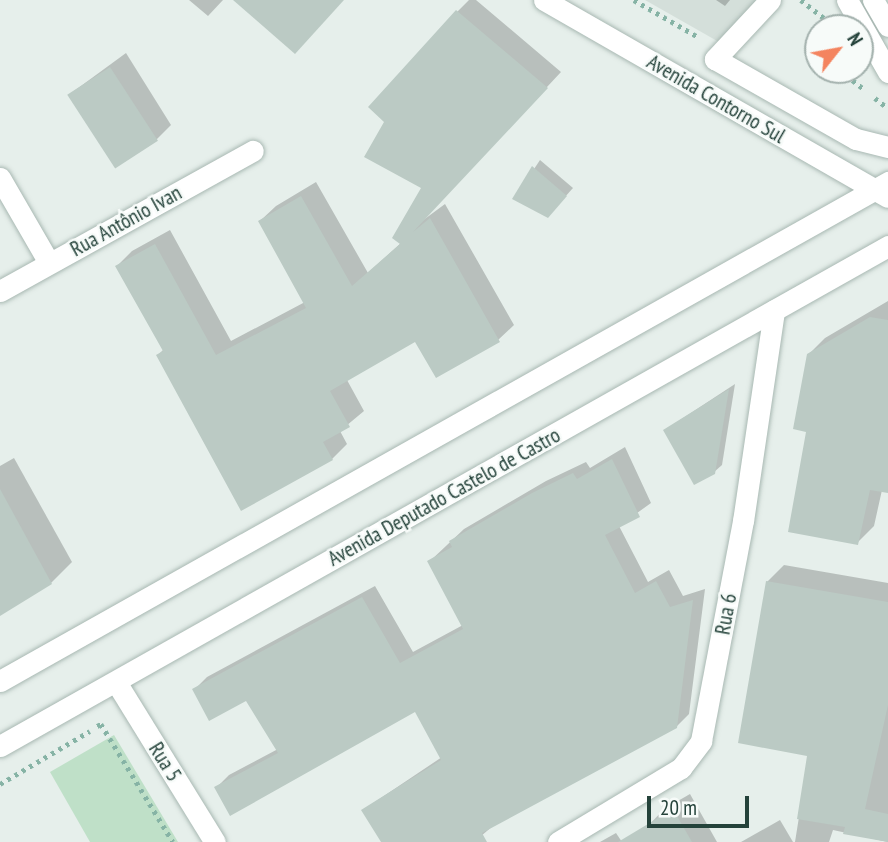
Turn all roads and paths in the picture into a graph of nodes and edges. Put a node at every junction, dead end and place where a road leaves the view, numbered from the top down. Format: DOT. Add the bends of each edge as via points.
graph roads {
  1 [pos="544,0"];
  2 [pos="770,0"];
  3 [pos="801,0"];
  4 [pos="847,0"];
  5 [pos="873,0"];
  6 [pos="819,14"];
  7 [pos="888,26"];
  8 [pos="888,72"];
  9 [pos="888,147"];
  10 [pos="253,151"];
  11 [pos="0,178"];
  12 [pos="884,190"];
  13 [pos="888,246"];
  14 [pos="49,264"];
  15 [pos="0,291"];
  16 [pos="774,310"];
  17 [pos="0,681"];
  18 [pos="116,682"];
  19 [pos="0,746"];
  20 [pos="0,784"];
  21 [pos="173,842"];
  22 [pos="215,842"];
  23 [pos="558,842"];
  1 -- 12 [label="main road, Avenida Contorno Sul"];
  2 -- 9 [label="main road" via="715,59 856,139"];
  3 -- 6 [label="path"];
  4 -- 8 [label="main road"];
  5 -- 7 [label="main road"];
  10 -- 14 [label="main road, Rua Antônio Ivan"];
  11 -- 14 [label="main road"];
  12 -- 17 [label="main road"];
  13 -- 16 [label="main road, Avenida Deputado Castelo de Castro"];
  14 -- 15 [label="main road, Rua Antônio Ivan"];
  16 -- 18 [label="main road, Avenida Deputado Castelo de Castro"];
  16 -- 23 [label="main road, Rua 6" via="743,521 701,741 681,768"];
  18 -- 19 [label="main road, Avenida Deputado Castelo de Castro"];
  18 -- 22 [label="main road, Rua 5"];
  20 -- 21 [label="path" via="102,724"];
}
